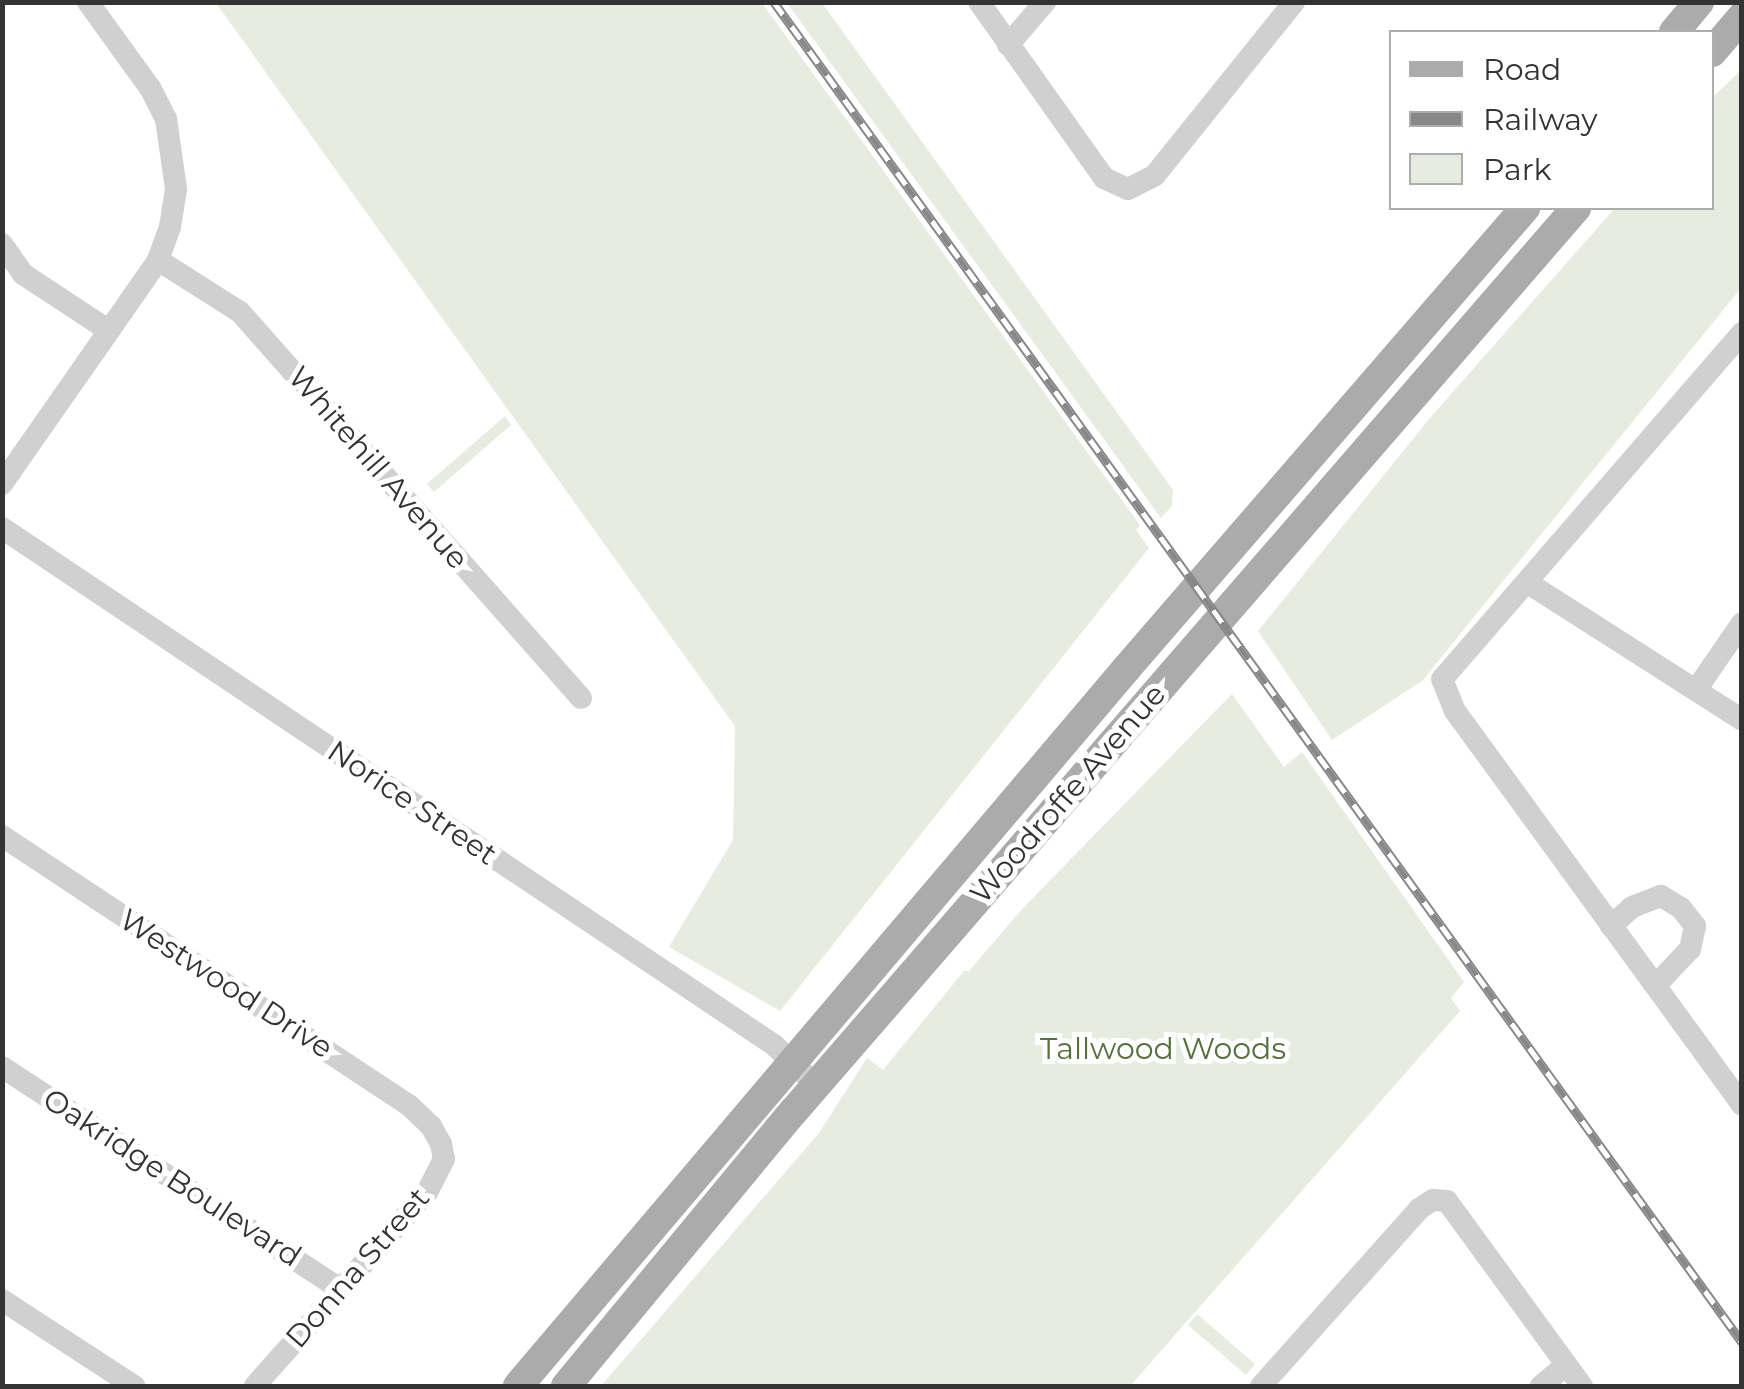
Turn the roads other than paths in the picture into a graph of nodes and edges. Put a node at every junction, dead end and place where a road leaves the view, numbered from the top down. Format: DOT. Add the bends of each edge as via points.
graph roads {
  1 [pos="88,2"];
  2 [pos="979,2"];
  3 [pos="1045,2"];
  4 [pos="1294,2"];
  5 [pos="1700,2"];
  6 [pos="1742,17"];
  7 [pos="1676,30"];
  8 [pos="1008,44"];
  9 [pos="1714,50"];
  10 [pos="1742,50"];
  11 [pos="1714,63"];
  12 [pos="1522,210"];
  13 [pos="1574,210"];
  14 [pos="2,244"];
  15 [pos="158,260"];
  16 [pos="108,330"];
  17 [pos="1742,334"];
  18 [pos="2,484"];
  19 [pos="1258,517"];
  20 [pos="2,528"];
  21 [pos="1286,543"];
  22 [pos="1528,584"];
  23 [pos="1742,623"];
  24 [pos="1126,668"];
  25 [pos="1696,690"];
  26 [pos="1153,695"];
  27 [pos="582,698"];
  28 [pos="1742,720"];
  29 [pos="2,836"];
  30 [pos="1612,926"];
  31 [pos="1656,985"];
  32 [pos="792,1061"];
  33 [pos="2,1067"];
  34 [pos="816,1086"];
  35 [pos="1742,1104"];
  36 [pos="440,1143"];
  37 [pos="341,1290"];
  38 [pos="2,1300"];
  39 [pos="1566,1365"];
  40 [pos="134,1386"];
  41 [pos="256,1386"];
  42 [pos="518,1386"];
  43 [pos="566,1386"];
  44 [pos="1261,1386"];
  45 [pos="1541,1386"];
  46 [pos="1582,1386"];
  1 -- 15 [label="street" via="166,119 176,190"];
  2 -- 8 [label="street"];
  3 -- 8 [label="street"];
  4 -- 8 [label="street" via="1155,175 1128,189 1104,178"];
  5 -- 7 [label="main road"];
  6 -- 9 [label="main road"];
  10 -- 11 [label="main road"];
  12 -- 19 [label="main road, Woodroffe Avenue"];
  13 -- 21 [label="main road, Woodroffe Avenue"];
  14 -- 16 [label="street" via="24,274"];
  15 -- 16 [label="street"];
  15 -- 27 [label="street, Whitehill Avenue" via="240,312"];
  16 -- 18 [label="street"];
  17 -- 22 [label="street"];
  19 -- 21 [label="main road"];
  19 -- 24 [label="main road, Woodroffe Avenue"];
  20 -- 32 [label="street, Norice Street"];
  21 -- 26 [label="main road, Woodroffe Avenue"];
  22 -- 25 [label="street"];
  22 -- 30 [label="street" via="1442,679 1454,711"];
  23 -- 25 [label="street"];
  24 -- 26 [label="main road"];
  24 -- 32 [label="main road, Woodroffe Avenue"];
  25 -- 28 [label="street"];
  26 -- 34 [label="main road, Woodroffe Avenue"];
  29 -- 36 [label="street, Westwood Drive" via="410,1106"];
  30 -- 31 [label="street"];
  30 -- 31 [label="street" via="1632,907 1661,896 1695,926 1690,949"];
  31 -- 35 [label="street"];
  32 -- 34 [label="street, Norice Street"];
  32 -- 42 [label="main road, Woodroffe Avenue"];
  33 -- 37 [label="street, Oakridge Boulevard"];
  34 -- 43 [label="main road, Woodroffe Avenue"];
  36 -- 37 [label="street, Donna Street" via="444,1159 427,1192"];
  37 -- 41 [label="street, Donna Street"];
  38 -- 40 [label="street"];
  39 -- 44 [label="street" via="1446,1201 1433,1200"];
  39 -- 45 [label="street"];
  39 -- 46 [label="street"];
}
